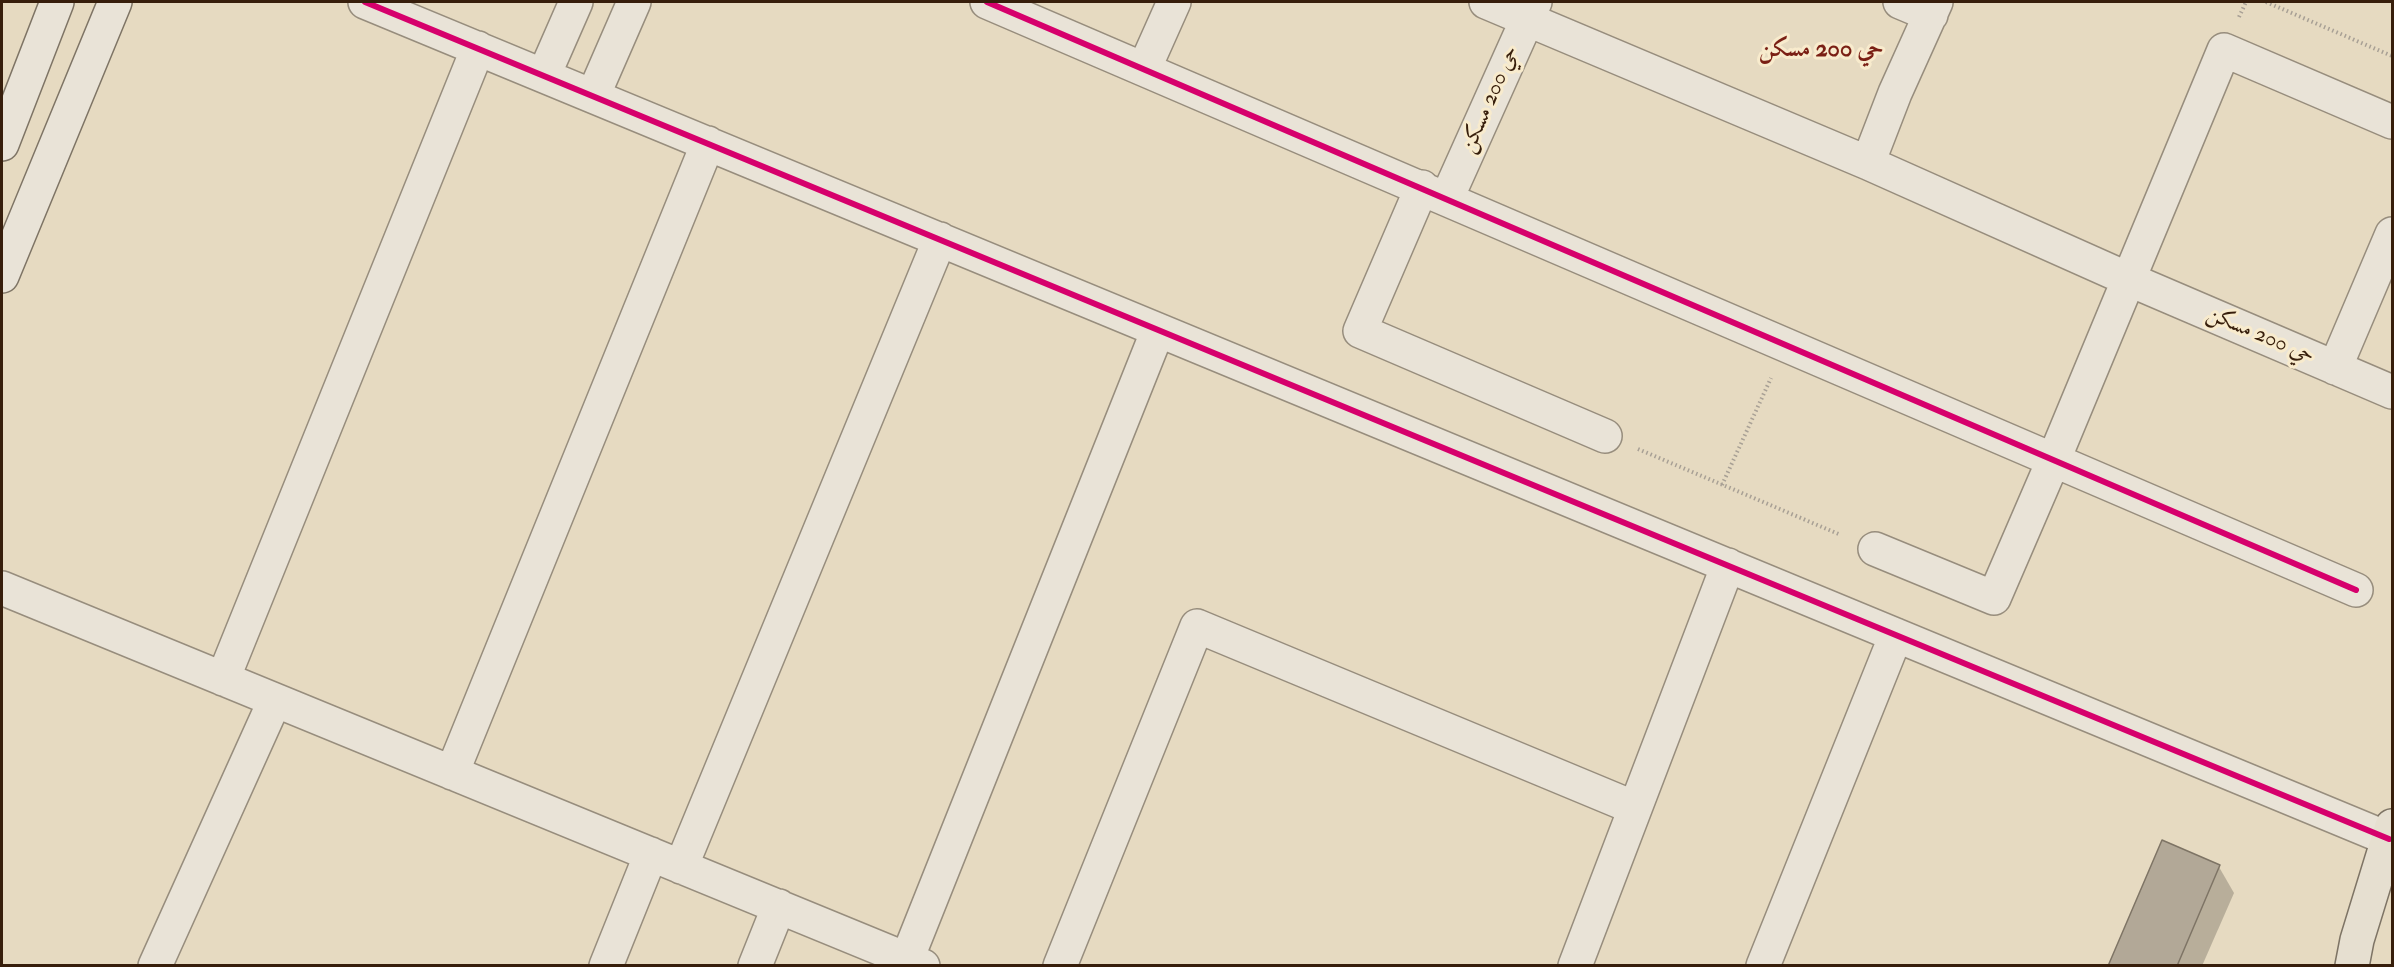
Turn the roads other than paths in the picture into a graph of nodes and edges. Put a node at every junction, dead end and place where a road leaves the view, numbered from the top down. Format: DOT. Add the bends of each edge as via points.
graph roads {
  1 [pos="57,2"];
  2 [pos="115,2"];
  3 [pos="365,2"];
  4 [pos="576,2"];
  5 [pos="633,2"];
  6 [pos="987,2"];
  7 [pos="1174,2"];
  8 [pos="1486,2"];
  9 [pos="1900,2"];
  10 [pos="1934,8"];
  11 [pos="1531,10"];
  12 [pos="478,48"];
  13 [pos="1145,67"];
  14 [pos="544,75"];
  15 [pos="593,96"];
  16 [pos="2392,122"];
  17 [pos="708,143"];
  18 [pos="2,144"];
  19 [pos="1868,163"];
  20 [pos="1435,193"];
  21 [pos="2392,234"];
  22 [pos="940,239"];
  23 [pos="2,276"];
  24 [pos="2128,279"];
  25 [pos="1158,330"];
  26 [pos="2335,368"];
  27 [pos="2392,392"];
  28 [pos="1605,436"];
  29 [pos="2054,459"];
  30 [pos="1875,549"];
  31 [pos="1728,565"];
  32 [pos="2,588"];
  33 [pos="2356,590"];
  34 [pos="1896,635"];
  35 [pos="223,679"];
  36 [pos="275,700"];
  37 [pos="452,773"];
  38 [pos="1635,808"];
  39 [pos="2391,832"];
  40 [pos="651,854"];
  41 [pos="681,867"];
  42 [pos="779,906"];
  43 [pos="915,962"];
  44 [pos="155,966"];
  45 [pos="606,966"];
  46 [pos="755,966"];
  47 [pos="1060,966"];
  48 [pos="1575,966"];
  49 [pos="1763,966"];
  50 [pos="2352,966"];
  1 -- 18 [label="street"];
  2 -- 23 [label="street"];
  3 -- 12 [label="street"];
  4 -- 14 [label="street"];
  5 -- 15 [label="street"];
  6 -- 13 [label="street"];
  7 -- 13 [label="street"];
  8 -- 11 [label="street, حي 200 مسكن"];
  9 -- 10 [label="street"];
  10 -- 19 [label="street"];
  11 -- 19 [label="street, حي 200 مسكن"];
  11 -- 20 [label="street, حي 200 مسكن"];
  12 -- 14 [label="street"];
  12 -- 35 [label="street"];
  13 -- 20 [label="street"];
  14 -- 15 [label="street"];
  15 -- 17 [label="street"];
  16 -- 24 [label="street" via="2224,50"];
  17 -- 22 [label="street"];
  17 -- 37 [label="street"];
  19 -- 24 [label="street, حي 200 مسكن"];
  20 -- 28 [label="street, حي 200 مسكن" via="1360,331"];
  20 -- 29 [label="street"];
  21 -- 26 [label="street"];
  22 -- 25 [label="street"];
  22 -- 41 [label="street"];
  24 -- 26 [label="street, حي 200 مسكن"];
  24 -- 29 [label="street"];
  25 -- 31 [label="street"];
  25 -- 43 [label="street"];
  26 -- 27 [label="street, حي 200 مسكن"];
  29 -- 30 [label="street" via="1994,598"];
  29 -- 33 [label="street"];
  31 -- 34 [label="street"];
  31 -- 38 [label="street"];
  32 -- 35 [label="street"];
  34 -- 39 [label="street"];
  34 -- 49 [label="street"];
  35 -- 36 [label="street"];
  36 -- 37 [label="street"];
  36 -- 44 [label="street"];
  37 -- 40 [label="street"];
  38 -- 47 [label="street" via="1197,626"];
  38 -- 48 [label="street"];
  39 -- 50 [label="main road"];
  40 -- 41 [label="street"];
  40 -- 45 [label="street"];
  41 -- 42 [label="street"];
  42 -- 43 [label="street"];
  42 -- 46 [label="street"];
}
